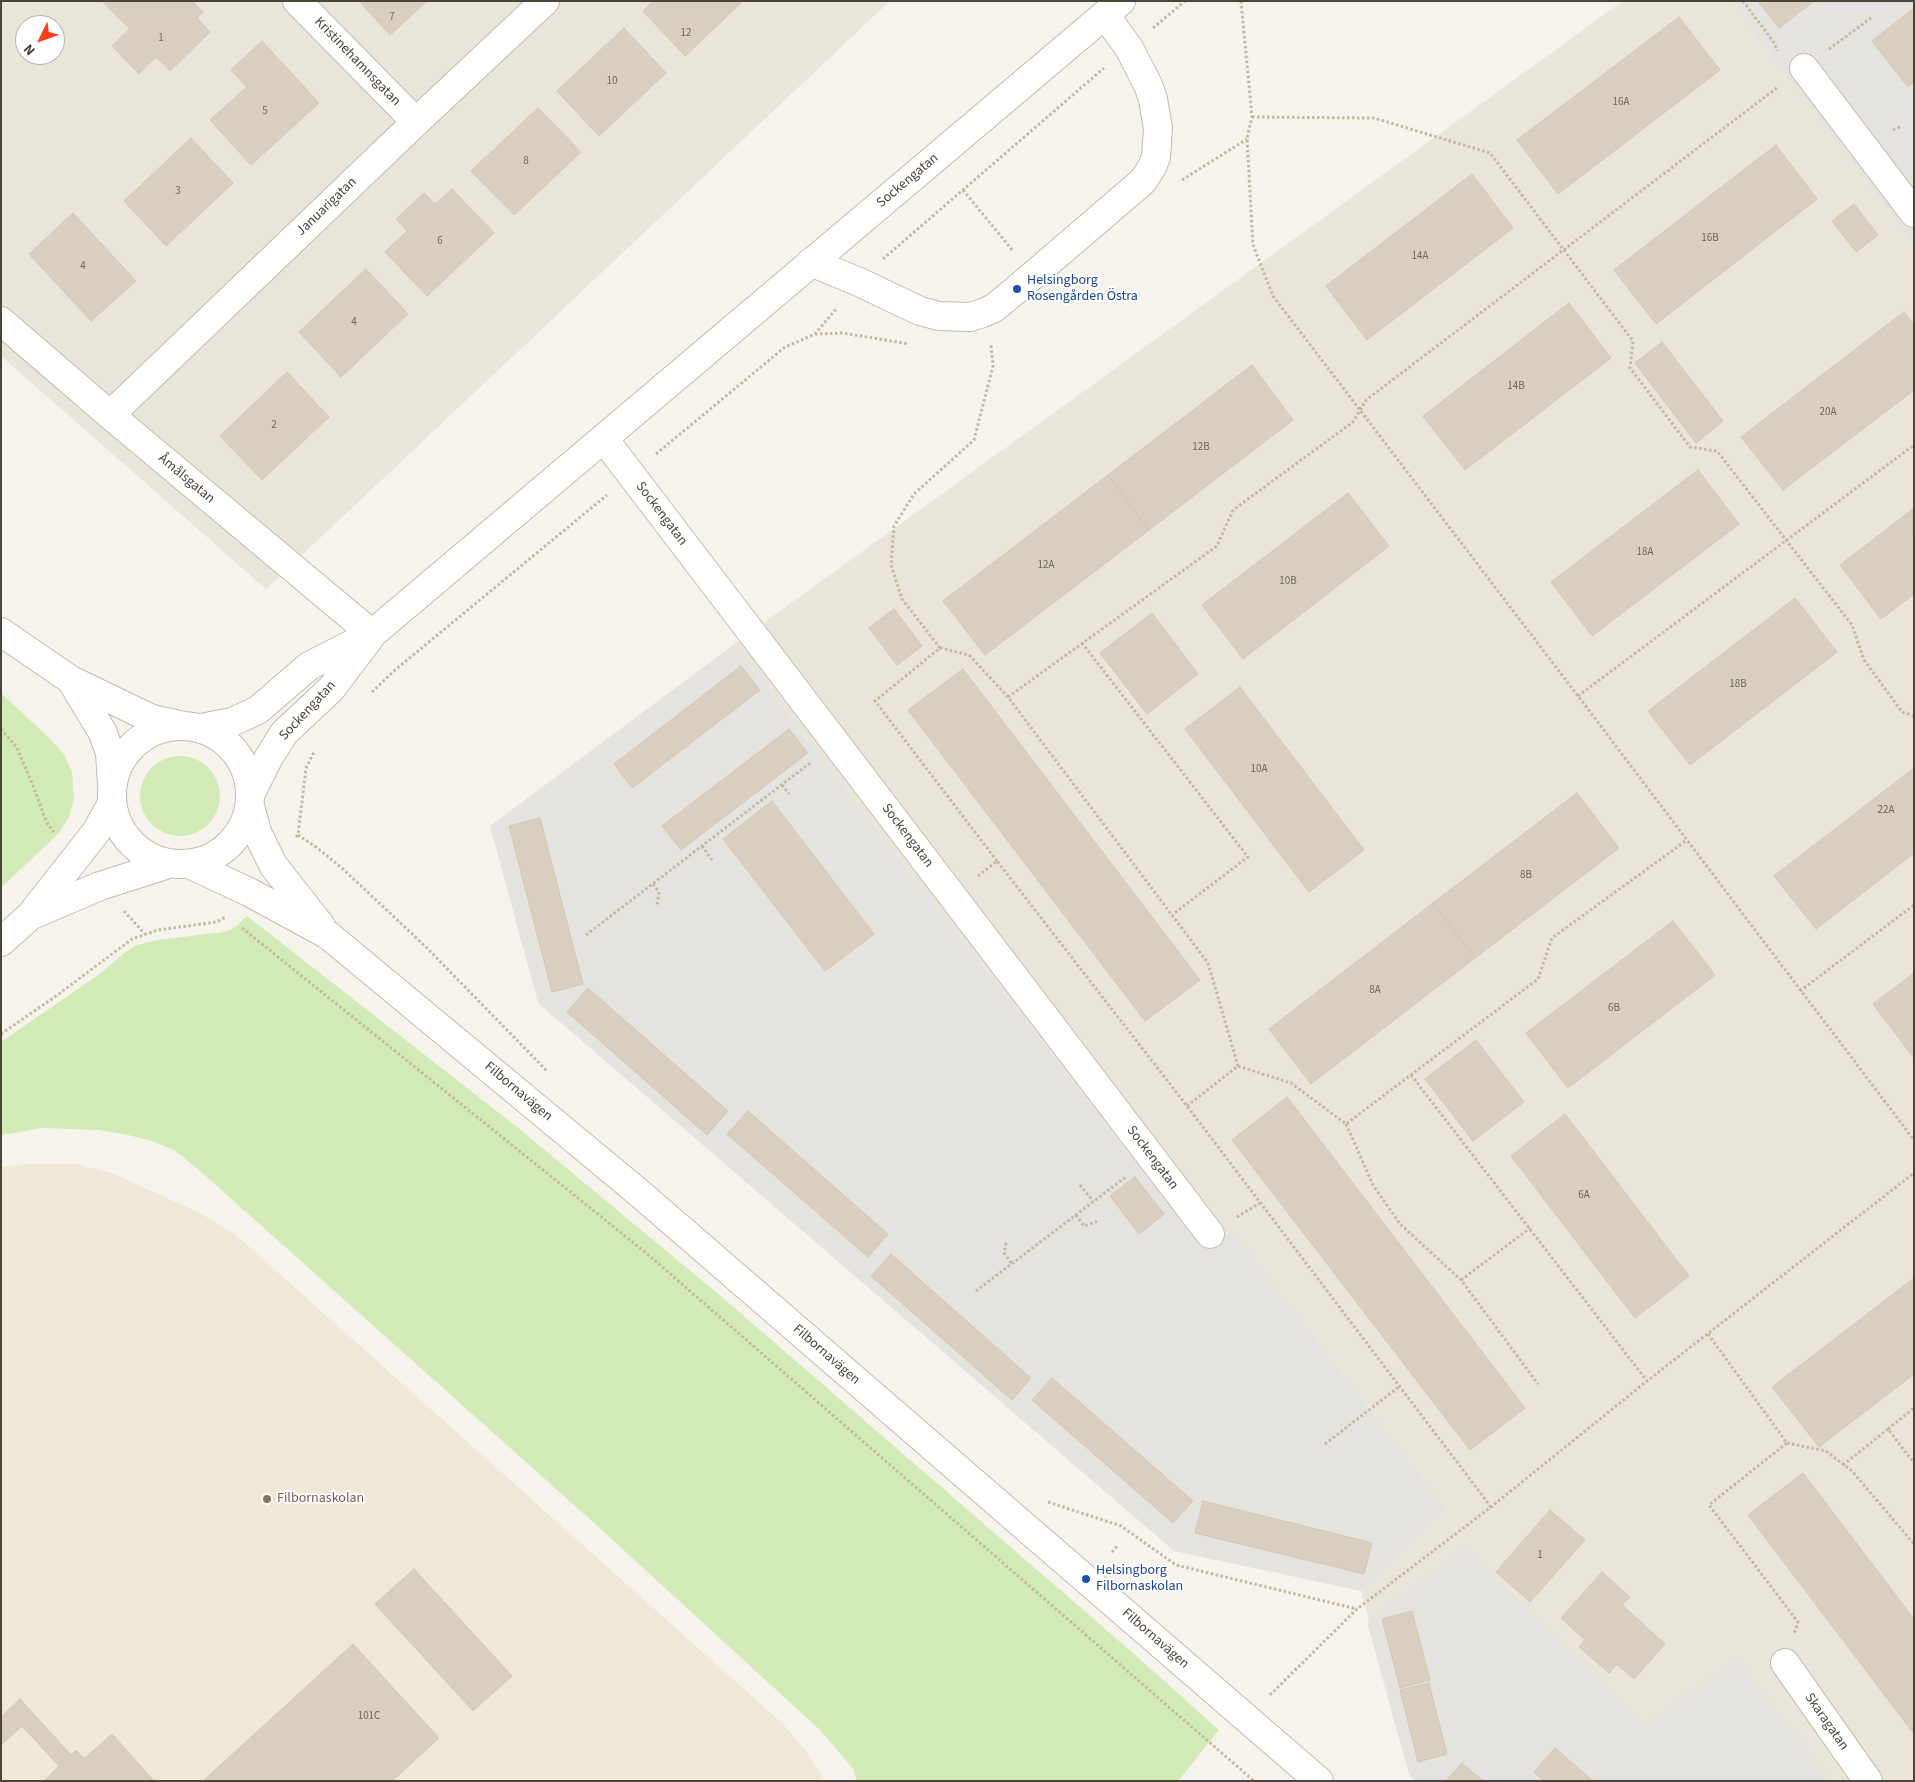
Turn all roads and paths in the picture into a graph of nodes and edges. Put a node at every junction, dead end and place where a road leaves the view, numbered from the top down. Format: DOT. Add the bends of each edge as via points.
graph roads {
  1 [pos="298,1"];
  2 [pos="545,1"];
  3 [pos="1185,1"];
  4 [pos="1241,1"];
  5 [pos="1743,1"];
  6 [pos="1113,8"];
  7 [pos="1871,18"];
  8 [pos="1129,48"];
  9 [pos="1797,73"];
  10 [pos="1252,117"];
  11 [pos="416,122"];
  12 [pos="963,190"];
  13 [pos="1910,199"];
  14 [pos="1564,250"];
  15 [pos="1016,256"];
  16 [pos="811,262"];
  17 [pos="859,282"];
  18 [pos="1,321"];
  19 [pos="991,345"];
  20 [pos="1360,410"];
  21 [pos="110,415"];
  22 [pos="604,439"];
  23 [pos="1914,445"];
  24 [pos="631,475"];
  25 [pos="1787,542"];
  26 [pos="1,632"];
  27 [pos="372,634"];
  28 [pos="1082,643"];
  29 [pos="940,648"];
  30 [pos="71,680"];
  31 [pos="1578,696"];
  32 [pos="1008,697"];
  33 [pos="366,698"];
  34 [pos="1914,716"];
  35 [pos="191,727"];
  36 [pos="835,743"];
  37 [pos="319,746"];
  38 [pos="782,785"];
  39 [pos="112,794"];
  40 [pos="789,794"];
  41 [pos="251,800"];
  42 [pos="298,835"];
  43 [pos="1687,840"];
  44 [pos="702,846"];
  45 [pos="712,860"];
  46 [pos="998,861"];
  47 [pos="179,864"];
  48 [pos="273,865"];
  49 [pos="653,884"];
  50 [pos="249,892"];
  51 [pos="952,895"];
  52 [pos="657,905"];
  53 [pos="1914,905"];
  54 [pos="1172,914"];
  55 [pos="30,916"];
  56 [pos="236,922"];
  57 [pos="328,935"];
  58 [pos="586,935"];
  59 [pos="1,942"];
  60 [pos="1800,992"];
  61 [pos="1,1034"];
  62 [pos="1238,1066"];
  63 [pos="549,1074"];
  64 [pos="1410,1075"];
  65 [pos="1187,1106"];
  66 [pos="1346,1124"];
  67 [pos="1914,1140"];
  68 [pos="1151,1157"];
  69 [pos="1914,1173"];
  70 [pos="1080,1185"];
  71 [pos="1093,1201"];
  72 [pos="1076,1215"];
  73 [pos="1098,1221"];
  74 [pos="1530,1228"];
  75 [pos="1210,1234"];
  76 [pos="1006,1243"];
  77 [pos="1012,1264"];
  78 [pos="1461,1280"];
  79 [pos="976,1291"];
  80 [pos="1708,1334"];
  81 [pos="1648,1380"];
  82 [pos="1538,1384"];
  83 [pos="1400,1386"];
  84 [pos="1914,1408"];
  85 [pos="1888,1429"];
  86 [pos="1787,1443"];
  87 [pos="1325,1444"];
  88 [pos="1914,1463"];
  89 [pos="1843,1465"];
  90 [pos="1046,1501"];
  91 [pos="1491,1507"];
  92 [pos="1914,1544"];
  93 [pos="1118,1545"];
  94 [pos="1112,1552"];
  95 [pos="1357,1610"];
  96 [pos="1785,1663"];
  97 [pos="1264,1701"];
  98 [pos="1254,1781"];
  99 [pos="1320,1781"];
  100 [pos="1868,1781"];
  1 -- 11 [label="street, Kristinehamnsgatan"];
  2 -- 11 [label="street, Januarigatan"];
  3 -- 8 [label="path"];
  4 -- 10 [label="path"];
  5 -- 9 [label="path" via="1775,44 1780,64"];
  6 -- 8 [label="street"];
  6 -- 16 [label="street, Sockengatan"];
  7 -- 9 [label="path"];
  8 -- 12 [label="path"];
  8 -- 17 [label="street" via="1153,99 1158,129 1156,157 1143,181 994,308 970,317 940,316 920,311"];
  9 -- 13 [label="street"];
  9 -- 14 [label="path"];
  10 -- 14 [label="path" via="1374,118 1490,153"];
  10 -- 20 [label="path" via="1247,138 1253,245 1273,296"];
  11 -- 21 [label="street, Januarigatan"];
  12 -- 15 [label="path"];
  12 -- 17 [label="path"];
  14 -- 20 [label="path" via="1366,400"];
  14 -- 25 [label="path" via="1633,341 1630,368 1690,446 1717,451"];
  16 -- 17 [label="street"];
  16 -- 22 [label="street, Sockengatan"];
  17 -- 24 [label="path" via="815,334 785,347"];
  18 -- 21 [label="street, Åmålsgatan"];
  19 -- 29 [label="path" via="993,366 974,440 914,494 894,526 891,565 902,599"];
  20 -- 28 [label="path" via="1353,422 1234,510 1217,546"];
  20 -- 31 [label="path"];
  21 -- 27 [label="street, Åmålsgatan"];
  22 -- 24 [label="street, Sockengatan"];
  22 -- 27 [label="street, Sockengatan"];
  23 -- 25 [label="path"];
  24 -- 33 [label="path" via="395,670"];
  24 -- 36 [label="street, Sockengatan"];
  25 -- 31 [label="path"];
  25 -- 34 [label="path" via="1852,626 1864,660 1902,712"];
  26 -- 30 [label="street, Filbornavägen"];
  27 -- 35 [label="street, Sockengatan" via="309,666 258,710 232,722"];
  27 -- 41 [label="street, Sockengatan" via="331,689 284,734 268,757"];
  28 -- 32 [label="path"];
  28 -- 54 [label="path" via="1248,856"];
  29 -- 32 [label="path" via="969,655"];
  29 -- 46 [label="path" via="875,701"];
  30 -- 35 [label="street, Filbornavägen" via="152,719"];
  30 -- 39 [label="street, Filbornavägen" via="103,733 110,753"];
  31 -- 43 [label="path"];
  32 -- 54 [label="path"];
  35 -- 39 [label="street" via="161,728 138,741 118,766"];
  35 -- 41 [label="street, Filbornavägen" via="217,735 231,746 242,760 248,776"];
  36 -- 38 [label="path"];
  36 -- 51 [label="street, Sockengatan"];
  37 -- 42 [label="path" via="306,768"];
  38 -- 40 [label="path"];
  38 -- 44 [label="path"];
  39 -- 47 [label="street, Filbornavägen" via="116,820 137,849 152,858"];
  39 -- 55 [label="street" via="96,832"];
  41 -- 47 [label="street" via="243,828 230,846 211,858"];
  41 -- 48 [label="street, Filbornavägen" via="257,832"];
  42 -- 48 [label="path"];
  42 -- 63 [label="path" via="343,869 425,946"];
  43 -- 60 [label="path"];
  43 -- 64 [label="path" via="1552,938 1538,979"];
  44 -- 45 [label="path"];
  44 -- 49 [label="path"];
  46 -- 51 [label="path"];
  46 -- 65 [label="path"];
  47 -- 50 [label="street, Filbornavägen"];
  47 -- 55 [label="street" via="100,886"];
  48 -- 57 [label="street, Filbornavägen"];
  49 -- 52 [label="path" via="659,892"];
  49 -- 58 [label="path"];
  50 -- 57 [label="street, Filbornavägen"];
  50 -- 61 [label="path" via="228,916 216,922 158,930 132,939"];
  51 -- 68 [label="street, Sockengatan"];
  53 -- 60 [label="path"];
  54 -- 62 [label="path" via="1208,963"];
  55 -- 59 [label="street"];
  56 -- 98 [label="path" via="646,1252"];
  57 -- 99 [label="street, Filbornavägen" via="638,1192"];
  60 -- 67 [label="path"];
  62 -- 65 [label="path"];
  62 -- 66 [label="path" via="1291,1083"];
  64 -- 66 [label="path"];
  64 -- 74 [label="path"];
  65 -- 83 [label="path"];
  66 -- 78 [label="path" via="1373,1185 1400,1224"];
  68 -- 71 [label="path"];
  68 -- 75 [label="street, Sockengatan"];
  69 -- 80 [label="path"];
  70 -- 71 [label="path"];
  71 -- 72 [label="path"];
  72 -- 73 [label="path" via="1084,1226"];
  72 -- 77 [label="path"];
  74 -- 78 [label="path"];
  74 -- 81 [label="path"];
  76 -- 77 [label="path" via="1004,1253"];
  77 -- 79 [label="path"];
  78 -- 82 [label="path"];
  80 -- 81 [label="path"];
  80 -- 86 [label="path"];
  81 -- 91 [label="path"];
  83 -- 87 [label="path"];
  83 -- 91 [label="path"];
  84 -- 85 [label="path"];
  85 -- 88 [label="path"];
  85 -- 89 [label="path"];
  86 -- 89 [label="path" via="1826,1451"];
  86 -- 96 [label="path" via="1709,1505 1798,1622"];
  89 -- 92 [label="path" via="1852,1471"];
  90 -- 95 [label="path" via="1121,1526 1176,1565"];
  91 -- 95 [label="path"];
  93 -- 94 [label="path"];
  95 -- 97 [label="path"];
  96 -- 100 [label="street, Skaragatan"];
}
